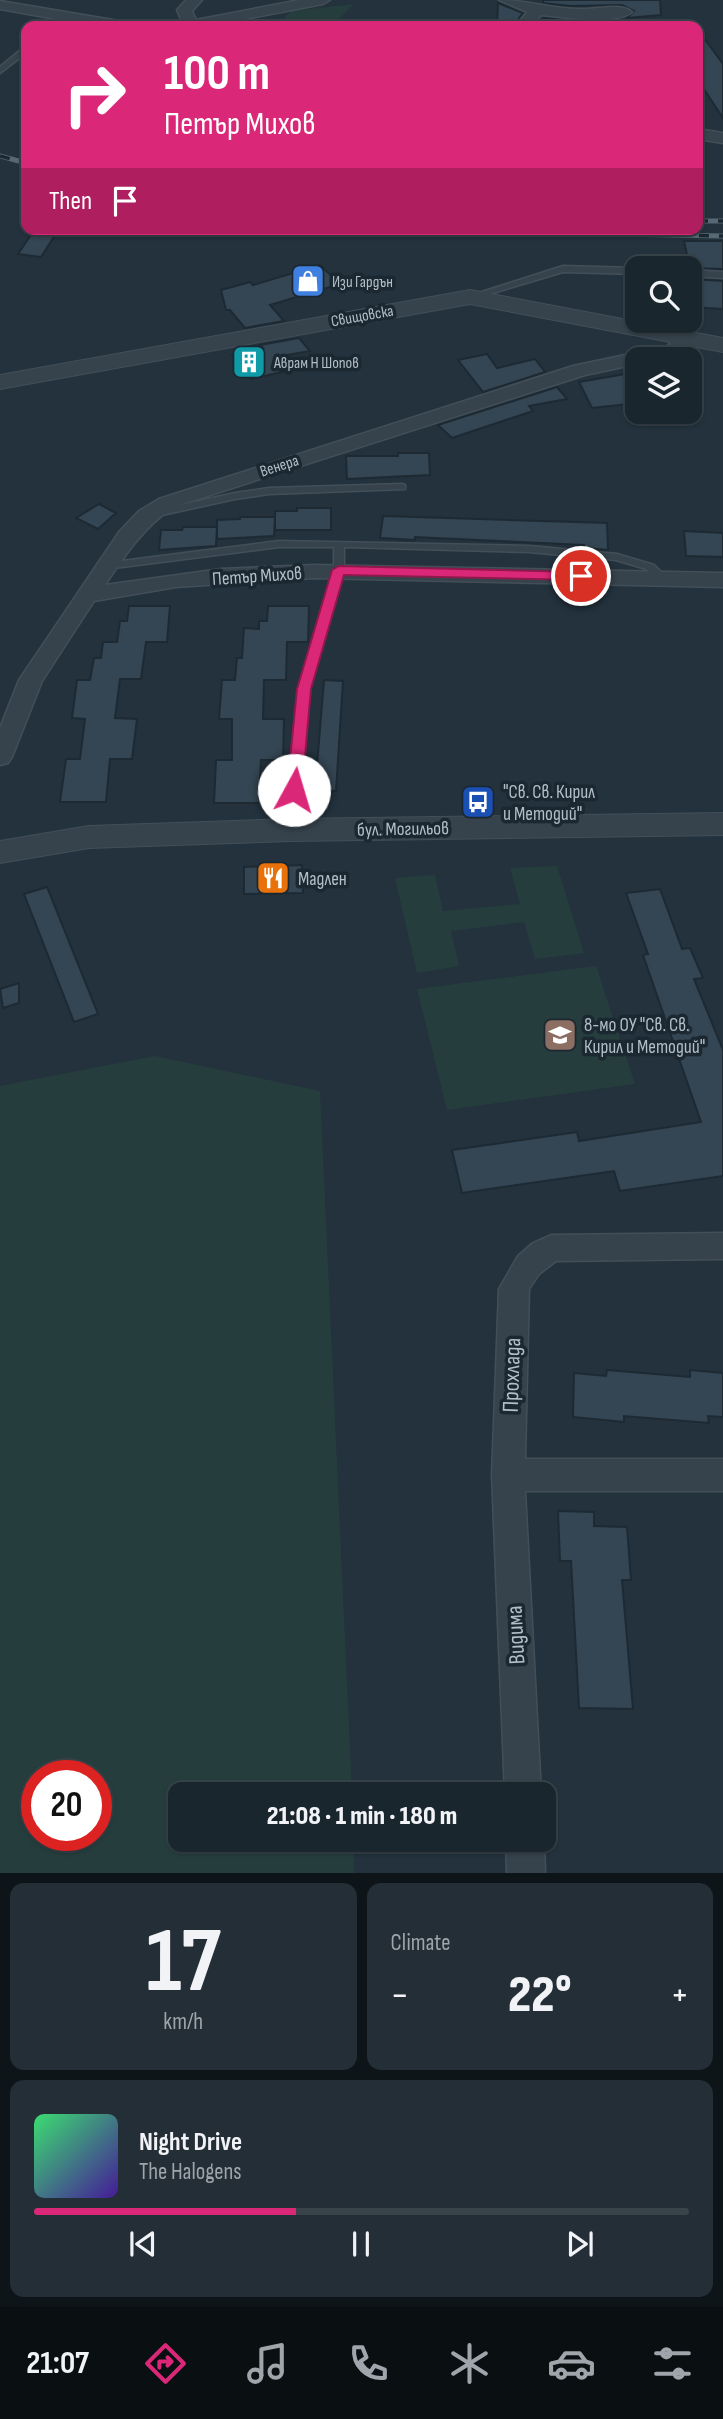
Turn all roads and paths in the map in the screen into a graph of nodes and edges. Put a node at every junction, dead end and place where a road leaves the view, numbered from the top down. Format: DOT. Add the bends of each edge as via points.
graph roads {
  1 [pos="195,0"];
  2 [pos="323,0"];
  3 [pos="506,0"];
  4 [pos="0,5"];
  5 [pos="621,6"];
  6 [pos="537,10"];
  7 [pos="57,21"];
  8 [pos="187,21"];
  9 [pos="215,21"];
  10 [pos="527,21"];
  11 [pos="631,21"];
  12 [pos="21,54"];
  13 [pos="0,70"];
  14 [pos="625,271"];
  15 [pos="702,274"];
  16 [pos="723,275"];
  17 [pos="470,297"];
  18 [pos="683,339"];
  19 [pos="723,345"];
  20 [pos="0,382"];
  21 [pos="402,487"];
  22 [pos="146,516"];
  23 [pos="339,544"];
  24 [pos="106,566"];
  25 [pos="339,570"];
  26 [pos="662,578"];
  27 [pos="723,580"];
  28 [pos="86,596"];
  29 [pos="0,757"];
  30 [pos="294,790"];
  31 [pos="723,824"];
  32 [pos="0,852"];
  33 [pos="723,1246"];
  34 [pos="508,1475"];
  35 [pos="723,1475"];
  36 [pos="522,1782"];
  37 [pos="525,1852"];
  38 [pos="526,1873"];
  1 -- 8 [label="street" via="184,10"];
  2 -- 9 [label="street"];
  3 -- 6 [label="street"];
  4 -- 7 [label="street"];
  5 -- 6 [label="street" via="580,14"];
  5 -- 11 [label="street"];
  6 -- 10 [label="street"];
  12 -- 13 [label="lane"];
  14 -- 17 [label="lane" via="563,269"];
  15 -- 16 [label="lane"];
  17 -- 18 [label="street, Свищовска"];
  17 -- 20 [label="street, Свищовска"];
  18 -- 19 [label="street, Свищовска"];
  18 -- 22 [label="street, Венера" via="674,349 580,370 191,493"];
  21 -- 22 [label="lane" via="269,491"];
  22 -- 24 [label="street, Венера"];
  23 -- 24 [label="lane" via="279,544"];
  23 -- 25 [label="lane"];
  23 -- 26 [label="lane" via="529,549 617,557 650,567"];
  24 -- 28 [label="street, Венера"];
  25 -- 26 [label="street, Петър Михов"];
  25 -- 28 [label="street, Петър Михов" via="143,584"];
  25 -- 30 [label="lane" via="304,689"];
  26 -- 27 [label="street, Петър Михов"];
  28 -- 29 [label="street, Венера" via="31,680"];
  31 -- 32 [label="street, бул. Могильов" via="89,837"];
  33 -- 34 [label="street, Прохлада" via="551,1248 530,1260 514,1289"];
  34 -- 35 [label="street"];
  34 -- 36 [label="street, Видима"];
  37 -- 38 [label="street"];
}
